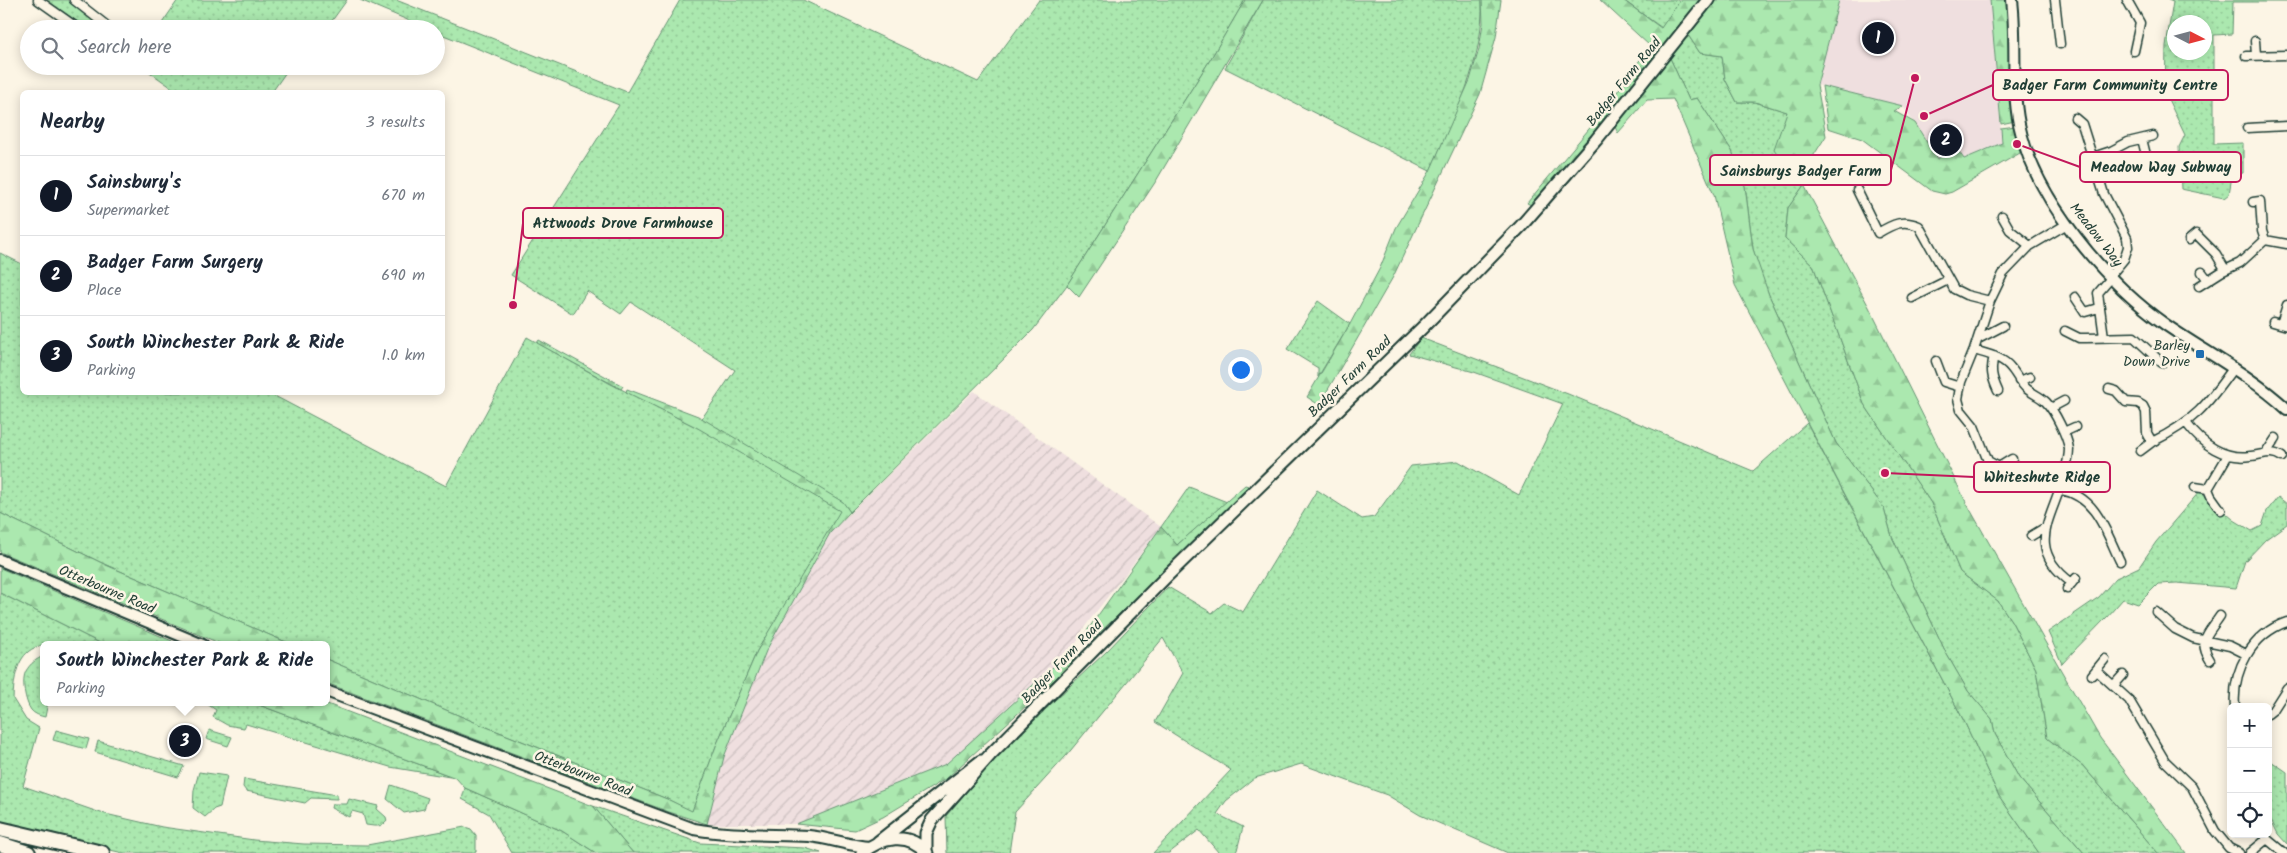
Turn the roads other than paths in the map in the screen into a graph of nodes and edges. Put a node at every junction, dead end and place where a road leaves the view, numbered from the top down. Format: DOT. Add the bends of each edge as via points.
graph roads {
  1 [pos="38,0"];
  2 [pos="74,0"];
  3 [pos="1708,0"];
  4 [pos="2012,0"];
  5 [pos="2055,0"];
  6 [pos="2127,0"];
  7 [pos="66,20"];
  8 [pos="100,20"];
  9 [pos="2255,42"];
  10 [pos="2060,44"];
  11 [pos="2134,51"];
  12 [pos="2256,55"];
  13 [pos="2287,55"];
  14 [pos="2246,56"];
  15 [pos="2075,118"];
  16 [pos="2287,126"];
  17 [pos="2247,128"];
  18 [pos="2154,136"];
  19 [pos="2142,139"];
  20 [pos="2146,155"];
  21 [pos="2093,157"];
  22 [pos="1857,190"];
  23 [pos="2253,202"];
  24 [pos="2002,216"];
  25 [pos="2068,224"];
  26 [pos="2189,240"];
  27 [pos="2265,240"];
  28 [pos="2287,244"];
  29 [pos="2030,246"];
  30 [pos="2224,270"];
  31 [pos="2202,272"];
  32 [pos="2111,277"];
  33 [pos="1948,280"];
  34 [pos="2208,280"];
  35 [pos="2199,286"];
  36 [pos="2075,297"];
  37 [pos="1912,298"];
  38 [pos="1990,301"];
  39 [pos="2287,305"];
  40 [pos="2099,308"];
  41 [pos="2273,322"];
  42 [pos="2284,325"];
  43 [pos="2003,326"];
  44 [pos="2065,331"];
  45 [pos="2104,337"];
  46 [pos="1978,339"];
  47 [pos="1974,350"];
  48 [pos="1994,356"];
  49 [pos="1936,361"];
  50 [pos="2162,363"];
  51 [pos="2234,367"];
  52 [pos="2030,376"];
  53 [pos="2019,381"];
  54 [pos="1960,387"];
  55 [pos="2108,389"];
  56 [pos="1998,391"];
  57 [pos="2064,401"];
  58 [pos="2051,408"];
  59 [pos="2287,409"];
  60 [pos="2186,424"];
  61 [pos="2075,427"];
  62 [pos="2064,432"];
  63 [pos="2276,438"];
  64 [pos="2152,442"];
  65 [pos="2069,450"];
  66 [pos="2140,450"];
  67 [pos="2078,451"];
  68 [pos="2266,453"];
  69 [pos="2228,455"];
  70 [pos="2282,457"];
  71 [pos="2012,459"];
  72 [pos="2000,467"];
  73 [pos="2000,480"];
  74 [pos="2195,487"];
  75 [pos="2208,489"];
  76 [pos="2061,490"];
  77 [pos="2221,510"];
  78 [pos="2046,527"];
  79 [pos="2031,536"];
  80 [pos="0,560"];
  81 [pos="2120,561"];
  82 [pos="2072,583"];
  83 [pos="2156,612"];
  84 [pos="2220,616"];
  85 [pos="2287,622"];
  86 [pos="2204,640"];
  87 [pos="193,641"];
  88 [pos="2246,654"];
  89 [pos="2105,659"];
  90 [pos="2210,660"];
  91 [pos="2123,676"];
  92 [pos="2114,685"];
  93 [pos="2287,688"];
  94 [pos="330,693"];
  95 [pos="2235,703"];
  96 [pos="2272,711"];
  97 [pos="990,755"];
  98 [pos="0,829"];
  99 [pos="2264,838"];
  100 [pos="2266,838"];
  101 [pos="838,843"];
  102 [pos="0,844"];
  103 [pos="870,847"];
  104 [pos="927,852"];
  105 [pos="28,853"];
  106 [pos="102,853"];
  107 [pos="847,853"];
  108 [pos="2238,853"];
  109 [pos="2250,853"];
  110 [pos="2284,853"];
  1 -- 7 [label="street"];
  2 -- 8 [label="street"];
  3 -- 97 [label="main road, Badger Farm Road" via="1596,140 1521,226"];
  4 -- 25 [label="street, Meadow Way" via="2019,123 2032,164"];
  5 -- 10 [label="street"];
  6 -- 11 [label="street" via="2140,23"];
  9 -- 12 [label="street"];
  12 -- 13 [label="street"];
  12 -- 14 [label="street"];
  15 -- 21 [label="street" via="2082,124"];
  16 -- 17 [label="street"];
  18 -- 19 [label="street"];
  19 -- 20 [label="street"];
  19 -- 21 [label="street"];
  21 -- 32 [label="street" via="2104,194 2128,238 2124,259"];
  22 -- 33 [label="street" via="1880,236 1894,224 1904,222 1920,226"];
  23 -- 27 [label="street" via="2260,201"];
  24 -- 29 [label="street" via="2010,230"];
  25 -- 29 [label="street"];
  25 -- 32 [label="street, Meadow Way"];
  26 -- 30 [label="street" via="2196,234 2216,254"];
  27 -- 28 [label="street"];
  27 -- 30 [label="street" via="2240,263"];
  29 -- 38 [label="street" via="2003,274"];
  30 -- 34 [label="street"];
  31 -- 34 [label="street"];
  32 -- 40 [label="street" via="2098,293"];
  32 -- 51 [label="street, Meadow Way" via="2166,325"];
  33 -- 37 [label="street"];
  33 -- 38 [label="street" via="1960,292"];
  34 -- 35 [label="street"];
  36 -- 40 [label="street" via="2085,312"];
  38 -- 46 [label="street"];
  39 -- 42 [label="street"];
  40 -- 45 [label="street"];
  41 -- 42 [label="street"];
  43 -- 46 [label="street"];
  44 -- 45 [label="street" via="2079,338"];
  45 -- 50 [label="street" via="2134,337"];
  46 -- 47 [label="street"];
  47 -- 48 [label="street"];
  47 -- 54 [label="street"];
  48 -- 53 [label="street" via="2011,367"];
  48 -- 56 [label="street" via="1992,378"];
  49 -- 54 [label="street" via="1944,382"];
  51 -- 59 [label="street, Meadow Way"];
  51 -- 60 [label="street" via="2214,395"];
  52 -- 53 [label="street"];
  53 -- 58 [label="street"];
  54 -- 72 [label="street" via="1958,399 1961,410 1974,426 1988,461"];
  55 -- 64 [label="street" via="2116,391 2126,402 2143,406 2147,433"];
  57 -- 58 [label="street"];
  58 -- 62 [label="street"];
  60 -- 64 [label="street"];
  60 -- 69 [label="street" via="2207,445"];
  61 -- 62 [label="street"];
  62 -- 65 [label="street"];
  63 -- 68 [label="street"];
  64 -- 66 [label="street"];
  65 -- 67 [label="street"];
  65 -- 76 [label="street"];
  68 -- 69 [label="street" via="2241,457"];
  68 -- 70 [label="street"];
  69 -- 75 [label="street"];
  71 -- 72 [label="street"];
  72 -- 73 [label="street"];
  74 -- 75 [label="street"];
  75 -- 77 [label="street"];
  76 -- 78 [label="street"];
  76 -- 81 [label="street" via="2074,492 2094,509"];
  78 -- 79 [label="street"];
  78 -- 82 [label="street" via="2046,552 2057,570"];
  80 -- 87 [label="street, Otterbourne Road"];
  83 -- 86 [label="street" via="2175,629"];
  84 -- 86 [label="street"];
  85 -- 88 [label="street" via="2273,627"];
  86 -- 88 [label="street" via="2230,646"];
  86 -- 90 [label="street" via="2203,650"];
  88 -- 95 [label="street" via="2235,685"];
  89 -- 92 [label="street" via="2094,672"];
  91 -- 92 [label="street"];
  92 -- 108 [label="street" via="2135,708 2165,761 2192,787 2215,831 2229,848"];
  93 -- 96 [label="street"];
  94 -- 101 [label="street, Otterbourne Road" via="694,830 726,835 814,837"];
  97 -- 103 [label="main road, Badger Farm Road"];
  97 -- 104 [label="main road, Badger Farm Road" via="932,820 926,833"];
  98 -- 106 [label="highway"];
  99 -- 109 [label="street"];
  100 -- 110 [label="street"];
  101 -- 103 [label="street, Otterbourne Road"];
  101 -- 107 [label="street"];
  102 -- 105 [label="highway"];
  103 -- 104 [label="main road" via="895,838 907,839"];
}
